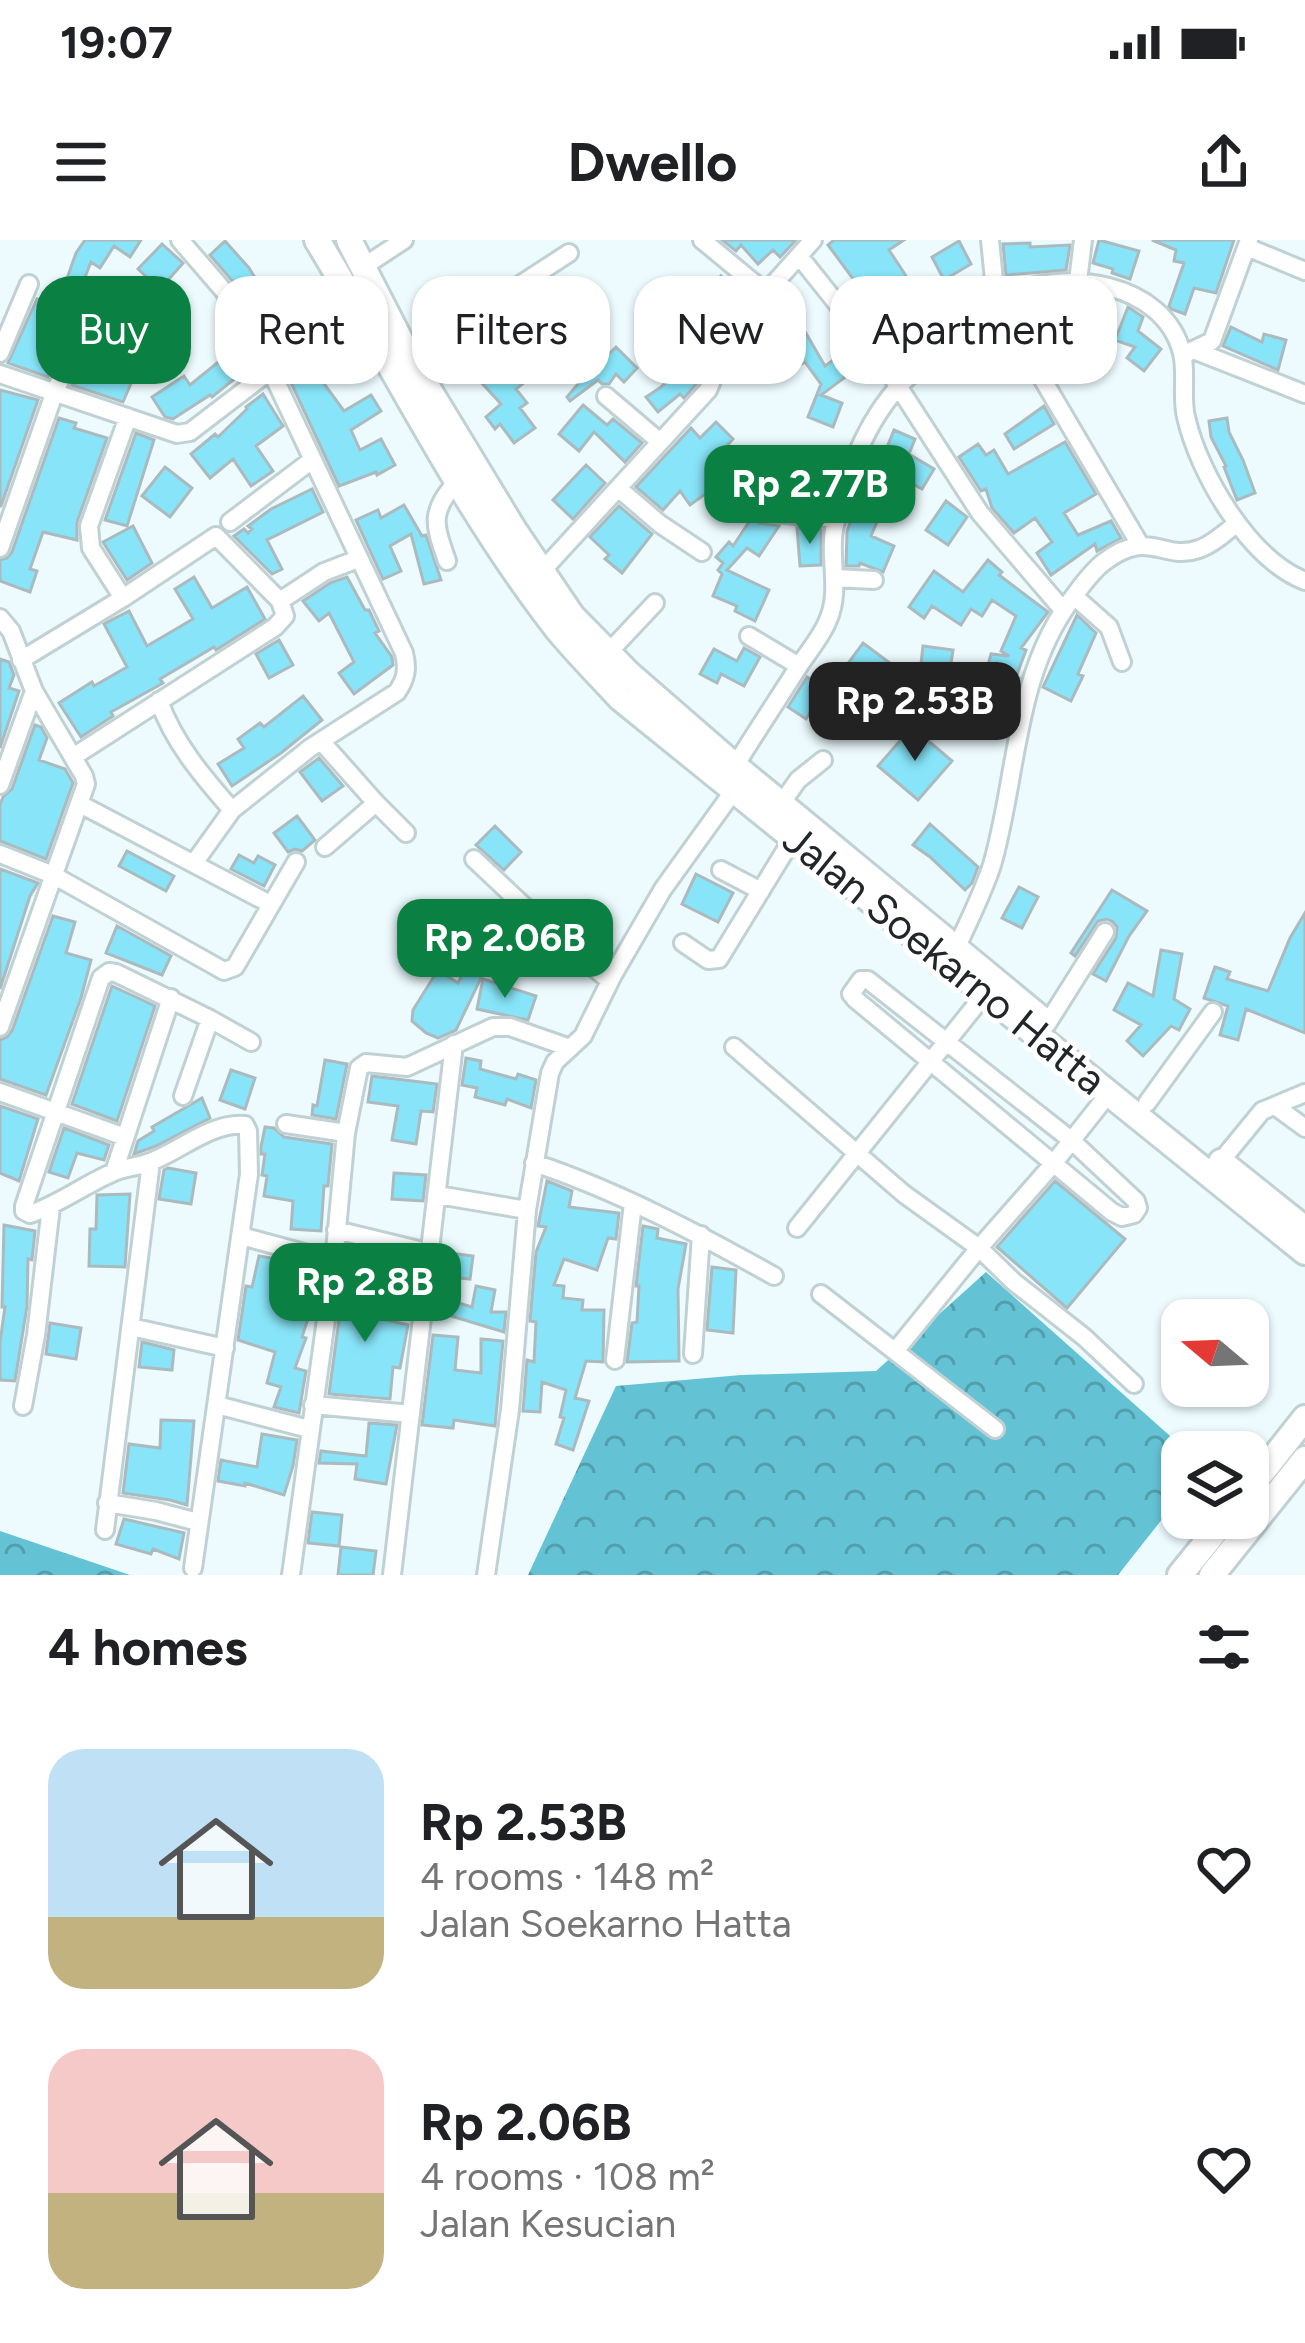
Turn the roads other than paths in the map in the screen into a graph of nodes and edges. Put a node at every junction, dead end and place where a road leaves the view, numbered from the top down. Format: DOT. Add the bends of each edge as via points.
graph roads {
  1 [pos="180,240"];
  2 [pos="317,240"];
  3 [pos="349,240"];
  4 [pos="404,240"];
  5 [pos="702,240"];
  6 [pos="813,240"];
  7 [pos="990,240"];
  8 [pos="1083,240"];
  9 [pos="1248,244"];
  10 [pos="569,253"];
  11 [pos="799,256"];
  12 [pos="363,267"];
  13 [pos="1305,271"];
  14 [pos="339,276"];
  15 [pos="746,276"];
  16 [pos="780,276"];
  17 [pos="993,276"];
  18 [pos="1078,276"];
  19 [pos="215,281"];
  20 [pos="29,284"];
  21 [pos="1117,291"];
  22 [pos="0,353"];
  23 [pos="1190,353"];
  24 [pos="409,357"];
  25 [pos="388,360"];
  26 [pos="0,374"];
  27 [pos="57,384"];
  28 [pos="254,384"];
  29 [pos="277,384"];
  30 [pos="711,384"];
  31 [pos="1044,384"];
  32 [pos="899,385"];
  33 [pos="53,394"];
  34 [pos="1305,394"];
  35 [pos="606,396"];
  36 [pos="128,417"];
  37 [pos="658,441"];
  38 [pos="312,460"];
  39 [pos="458,480"];
  40 [pos="618,488"];
  41 [pos="764,512"];
  42 [pos="838,519"];
  43 [pos="230,522"];
  44 [pos="1237,523"];
  45 [pos="1139,544"];
  46 [pos="0,548"];
  47 [pos="702,552"];
  48 [pos="358,559"];
  49 [pos="447,561"];
  50 [pos="542,571"];
  51 [pos="836,578"];
  52 [pos="874,580"];
  53 [pos="1305,581"];
  54 [pos="123,598"];
  55 [pos="280,602"];
  56 [pos="655,603"];
  57 [pos="1069,603"];
  58 [pos="0,618"];
  59 [pos="749,636"];
  60 [pos="608,653"];
  61 [pos="21,660"];
  62 [pos="1122,662"];
  63 [pos="799,666"];
  64 [pos="952,682"];
  65 [pos="34,691"];
  66 [pos="159,701"];
  67 [pos="1021,719"];
  68 [pos="321,741"];
  69 [pos="73,757"];
  70 [pos="823,760"];
  71 [pos="735,777"];
  72 [pos="0,785"];
  73 [pos="376,803"];
  74 [pos="80,804"];
  75 [pos="781,804"];
  76 [pos="232,810"];
  77 [pos="406,833"];
  78 [pos="793,838"];
  79 [pos="325,847"];
  80 [pos="0,854"];
  81 [pos="474,859"];
  82 [pos="194,862"];
  83 [pos="296,862"];
  84 [pos="722,870"];
  85 [pos="53,875"];
  86 [pos="761,891"];
  87 [pos="269,904"];
  88 [pos="1105,932"];
  89 [pos="683,943"];
  90 [pos="956,949"];
  91 [pos="610,981"];
  92 [pos="984,994"];
  93 [pos="171,998"];
  94 [pos="1213,1012"];
  95 [pos="210,1019"];
  96 [pos="1047,1024"];
  97 [pos="0,1028"];
  98 [pos="945,1040"];
  99 [pos="251,1042"];
  100 [pos="454,1044"];
  101 [pos="734,1047"];
  102 [pos="570,1048"];
  103 [pos="929,1061"];
  104 [pos="0,1092"];
  105 [pos="1110,1092"];
  106 [pos="1305,1093"];
  107 [pos="183,1096"];
  108 [pos="1147,1103"];
  109 [pos="1274,1106"];
  110 [pos="56,1111"];
  111 [pos="286,1124"];
  112 [pos="1305,1128"];
  113 [pos="346,1133"];
  114 [pos="125,1137"];
  115 [pos="1071,1140"];
  116 [pos="856,1153"];
  117 [pos="152,1162"];
  118 [pos="1221,1162"];
  119 [pos="534,1163"];
  120 [pos="1053,1165"];
  121 [pos="114,1172"];
  122 [pos="438,1195"];
  123 [pos="633,1203"];
  124 [pos="51,1207"];
  125 [pos="527,1210"];
  126 [pos="797,1228"];
  127 [pos="1305,1229"];
  128 [pos="336,1230"];
  129 [pos="241,1235"];
  130 [pos="700,1235"];
  131 [pos="980,1248"];
  132 [pos="431,1252"];
  133 [pos="1305,1252"];
  134 [pos="334,1261"];
  135 [pos="774,1276"];
  136 [pos="821,1294"];
  137 [pos="131,1328"];
  138 [pos="225,1348"];
  139 [pos="896,1350"];
  140 [pos="693,1354"];
  141 [pos="615,1360"];
  142 [pos="1134,1384"];
  143 [pos="217,1405"];
  144 [pos="23,1406"];
  145 [pos="314,1406"];
  146 [pos="411,1414"];
  147 [pos="1305,1418"];
  148 [pos="994,1429"];
  149 [pos="309,1430"];
  150 [pos="1305,1460"];
  151 [pos="1269,1463"];
  152 [pos="107,1503"];
  153 [pos="190,1520"];
  154 [pos="105,1530"];
  155 [pos="1209,1539"];
  156 [pos="193,1568"];
  157 [pos="291,1575"];
  158 [pos="392,1575"];
  159 [pos="486,1575"];
  160 [pos="1180,1575"];
  161 [pos="1212,1575"];
  1 -- 19 [label="street"];
  2 -- 14 [label="highway, Jalan Soekarno Hatta"];
  3 -- 12 [label="highway, Jalan Soekarno Hatta"];
  4 -- 12 [label="street"];
  5 -- 15 [label="street"];
  6 -- 11 [label="street"];
  7 -- 17 [label="street"];
  8 -- 18 [label="street"];
  9 -- 13 [label="street"];
  9 -- 23 [label="street" via="1214,337"];
  10 -- 24 [label="street"];
  11 -- 16 [label="street"];
  11 -- 32 [label="street"];
  12 -- 24 [label="highway, Jalan Soekarno Hatta"];
  20 -- 22 [label="street"];
  21 -- 23 [label="street" via="1143,303"];
  23 -- 34 [label="street"];
  23 -- 44 [label="street" via="1187,422"];
  24 -- 50 [label="highway, Jalan Soekarno Hatta"];
  25 -- 39 [label="highway, Jalan Soekarno Hatta"];
  26 -- 33 [label="street"];
  27 -- 33 [label="street"];
  28 -- 36 [label="street" via="190,432"];
  29 -- 38 [label="street"];
  30 -- 37 [label="street"];
  31 -- 45 [label="street"];
  32 -- 42 [label="street" via="858,453"];
  32 -- 57 [label="street" via="980,513"];
  33 -- 36 [label="street"];
  33 -- 46 [label="street"];
  35 -- 37 [label="street"];
  36 -- 54 [label="street" via="89,526 91,548"];
  37 -- 40 [label="street"];
  38 -- 43 [label="street"];
  38 -- 48 [label="street"];
  39 -- 49 [label="street" via="435,516"];
  39 -- 71 [label="highway, Jalan Soekarno Hatta" via="561,633 620,698"];
  40 -- 47 [label="street"];
  40 -- 50 [label="street"];
  41 -- 42 [label="street"];
  42 -- 51 [label="street"];
  44 -- 45 [label="street" via="1189,551"];
  44 -- 53 [label="street"];
  45 -- 57 [label="street" via="1105,562"];
  48 -- 55 [label="street"];
  48 -- 68 [label="street" via="407,668 397,692"];
  50 -- 60 [label="highway, Jalan Soekarno Hatta"];
  51 -- 52 [label="street"];
  51 -- 63 [label="street" via="829,619"];
  54 -- 55 [label="street" via="216,536"];
  54 -- 61 [label="street"];
  55 -- 66 [label="street" via="283,620"];
  56 -- 60 [label="street"];
  57 -- 62 [label="street" via="1109,627"];
  57 -- 67 [label="street" via="1039,658"];
  58 -- 61 [label="street"];
  59 -- 63 [label="street"];
  60 -- 71 [label="highway, Jalan Soekarno Hatta"];
  61 -- 65 [label="street"];
  63 -- 71 [label="street"];
  64 -- 67 [label="street"];
  65 -- 69 [label="street"];
  65 -- 72 [label="street"];
  66 -- 69 [label="street"];
  66 -- 76 [label="street" via="193,765"];
  67 -- 90 [label="street" via="992,866"];
  68 -- 73 [label="street"];
  68 -- 76 [label="street"];
  69 -- 74 [label="street" via="86,784"];
  70 -- 75 [label="street"];
  71 -- 75 [label="highway, Jalan Soekarno Hatta"];
  71 -- 78 [label="highway, Jalan Soekarno Hatta"];
  71 -- 91 [label="street"];
  73 -- 77 [label="street"];
  73 -- 79 [label="street"];
  74 -- 82 [label="street"];
  74 -- 85 [label="street"];
  75 -- 90 [label="highway, Jalan Soekarno Hatta"];
  76 -- 82 [label="street"];
  78 -- 86 [label="street"];
  78 -- 92 [label="highway, Jalan Soekarno Hatta"];
  80 -- 85 [label="street"];
  81 -- 91 [label="street"];
  82 -- 87 [label="street"];
  83 -- 87 [label="street"];
  84 -- 86 [label="street"];
  85 -- 87 [label="street" via="224,971 235,967"];
  85 -- 97 [label="street"];
  86 -- 89 [label="street" via="719,959"];
  88 -- 96 [label="street"];
  90 -- 96 [label="highway, Jalan Soekarno Hatta"];
  91 -- 102 [label="street"];
  92 -- 98 [label="street"];
  92 -- 105 [label="highway, Jalan Soekarno Hatta"];
  93 -- 95 [label="street"];
  93 -- 110 [label="street" via="105,974"];
  93 -- 114 [label="street"];
  94 -- 108 [label="street"];
  95 -- 99 [label="street"];
  95 -- 107 [label="street"];
  96 -- 108 [label="highway, Jalan Soekarno Hatta"];
  98 -- 103 [label="street"];
  98 -- 103 [label="street" via="868,980 854,989 855,1000"];
  98 -- 115 [label="street"];
  100 -- 102 [label="street" via="510,1027"];
  100 -- 113 [label="street" via="407,1066 363,1064"];
  100 -- 122 [label="street"];
  101 -- 116 [label="street"];
  102 -- 119 [label="street" via="550,1073"];
  103 -- 116 [label="street"];
  103 -- 120 [label="street"];
  104 -- 110 [label="street"];
  105 -- 115 [label="street"];
  105 -- 133 [label="highway, Jalan Soekarno Hatta"];
  106 -- 109 [label="street"];
  108 -- 118 [label="highway, Jalan Soekarno Hatta"];
  109 -- 112 [label="street"];
  109 -- 118 [label="street"];
  110 -- 114 [label="street"];
  110 -- 124 [label="street" via="24,1211"];
  111 -- 113 [label="street"];
  113 -- 128 [label="street"];
  114 -- 121 [label="street"];
  115 -- 120 [label="street"];
  115 -- 120 [label="street" via="1136,1201 1134,1214 1112,1212"];
  116 -- 126 [label="street"];
  116 -- 131 [label="street"];
  117 -- 121 [label="street"];
  117 -- 129 [label="street" via="202,1135 245,1125"];
  117 -- 137 [label="street"];
  118 -- 127 [label="highway, Jalan Soekarno Hatta"];
  119 -- 123 [label="street"];
  119 -- 125 [label="street"];
  120 -- 131 [label="street"];
  121 -- 124 [label="street"];
  122 -- 125 [label="street"];
  122 -- 132 [label="street"];
  123 -- 130 [label="street"];
  123 -- 141 [label="street"];
  124 -- 144 [label="street"];
  125 -- 159 [label="street"];
  128 -- 132 [label="street"];
  128 -- 134 [label="street"];
  129 -- 134 [label="street"];
  129 -- 138 [label="street"];
  130 -- 135 [label="street"];
  130 -- 140 [label="street"];
  131 -- 139 [label="street"];
  131 -- 142 [label="street"];
  132 -- 146 [label="street"];
  134 -- 145 [label="street"];
  136 -- 139 [label="street"];
  137 -- 138 [label="street"];
  137 -- 152 [label="street"];
  138 -- 143 [label="street"];
  139 -- 148 [label="street"];
  143 -- 149 [label="street"];
  143 -- 156 [label="street"];
  145 -- 146 [label="street"];
  145 -- 149 [label="street"];
  146 -- 158 [label="street"];
  147 -- 151 [label="highway"];
  149 -- 157 [label="street"];
  150 -- 161 [label="highway"];
  152 -- 153 [label="street"];
  152 -- 154 [label="street"];
  155 -- 160 [label="highway"];
}
